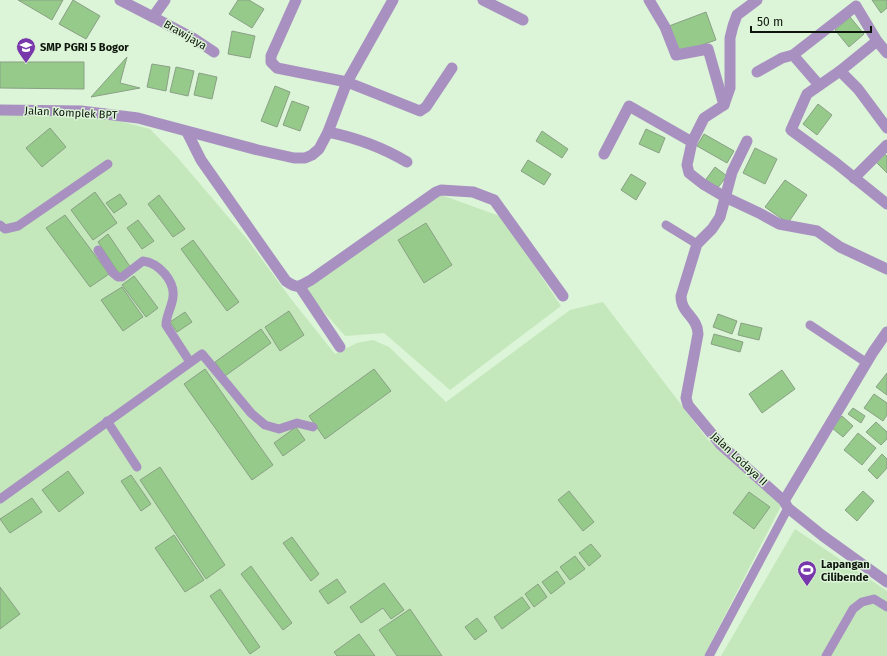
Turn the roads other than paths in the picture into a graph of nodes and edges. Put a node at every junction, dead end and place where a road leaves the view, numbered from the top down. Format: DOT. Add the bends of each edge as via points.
graph roads {
  1 [pos="120,0"];
  2 [pos="164,0"];
  3 [pos="296,0"];
  4 [pos="393,0"];
  5 [pos="484,0"];
  6 [pos="649,0"];
  7 [pos="756,0"];
  8 [pos="153,17"];
  9 [pos="523,20"];
  10 [pos="877,41"];
  11 [pos="214,52"];
  12 [pos="887,53"];
  13 [pos="793,55"];
  14 [pos="452,68"];
  15 [pos="840,71"];
  16 [pos="757,72"];
  17 [pos="347,82"];
  18 [pos="819,85"];
  19 [pos="724,105"];
  20 [pos="0,110"];
  21 [pos="887,128"];
  22 [pos="187,132"];
  23 [pos="328,132"];
  24 [pos="747,141"];
  25 [pos="692,142"];
  26 [pos="887,145"];
  27 [pos="604,154"];
  28 [pos="406,162"];
  29 [pos="108,164"];
  30 [pos="854,178"];
  31 [pos="725,197"];
  32 [pos="887,204"];
  33 [pos="0,225"];
  34 [pos="666,225"];
  35 [pos="697,244"];
  36 [pos="98,250"];
  37 [pos="887,269"];
  38 [pos="300,287"];
  39 [pos="563,296"];
  40 [pos="810,324"];
  41 [pos="887,332"];
  42 [pos="340,347"];
  43 [pos="190,362"];
  44 [pos="867,362"];
  45 [pos="107,421"];
  46 [pos="313,427"];
  47 [pos="137,467"];
  48 [pos="0,499"];
  49 [pos="786,504"];
  50 [pos="887,582"];
  51 [pos="887,607"];
  52 [pos="709,656"];
  53 [pos="826,656"];
  1 -- 8 [label="street"];
  2 -- 8 [label="street, Brawijaya"];
  3 -- 17 [label="street" via="271,56 271,62 277,68"];
  4 -- 17 [label="street, Jalan Komplek BPT"];
  5 -- 9 [label="street"];
  6 -- 19 [label="street" via="665,27 676,55 708,49"];
  7 -- 19 [label="street" via="737,15 733,26 730,38 730,88"];
  8 -- 11 [label="street, Brawijaya"];
  10 -- 12 [label="street"];
  10 -- 13 [label="street" via="856,6"];
  10 -- 15 [label="street"];
  13 -- 16 [label="street"];
  13 -- 18 [label="street"];
  14 -- 17 [label="street" via="426,107 420,111"];
  15 -- 18 [label="street"];
  15 -- 21 [label="street" via="858,89"];
  17 -- 23 [label="street, Jalan Komplek BPT"];
  18 -- 30 [label="street" via="807,94 791,130"];
  19 -- 25 [label="street" via="704,118"];
  20 -- 22 [label="street, Jalan Komplek BPT" via="112,114 138,118"];
  22 -- 23 [label="street, Jalan Komplek BPT" via="294,158 305,158 319,149"];
  22 -- 38 [label="street" via="201,160 286,281"];
  23 -- 28 [label="street" via="384,149"];
  24 -- 31 [label="street, Jalan Lodaya II" via="732,172"];
  25 -- 27 [label="street" via="629,106"];
  25 -- 31 [label="street" via="687,165 689,173"];
  26 -- 30 [label="street"];
  29 -- 33 [label="lane" via="18,226 5,229"];
  30 -- 32 [label="street"];
  31 -- 35 [label="street, Jalan Lodaya II" via="720,217"];
  31 -- 37 [label="street" via="779,224 817,231 840,247"];
  34 -- 35 [label="lane"];
  35 -- 49 [label="street, Jalan Lodaya II" via="681,296 681,304 698,328 686,398 688,405 721,445"];
  36 -- 43 [label="lane" via="118,277 122,277 143,261 158,266 173,287 174,297 166,325"];
  38 -- 39 [label="street" via="441,190 473,192 494,200"];
  38 -- 42 [label="street"];
  40 -- 44 [label="lane"];
  41 -- 44 [label="street"];
  43 -- 45 [label="lane"];
  43 -- 46 [label="lane" via="202,354 251,413 265,425 279,429 297,423"];
  44 -- 49 [label="street"];
  45 -- 47 [label="lane"];
  45 -- 48 [label="lane"];
  49 -- 50 [label="street, Jalan Lodaya II" via="823,536"];
  49 -- 52 [label="lane"];
  51 -- 53 [label="lane" via="874,599 862,602 853,609"];
}
